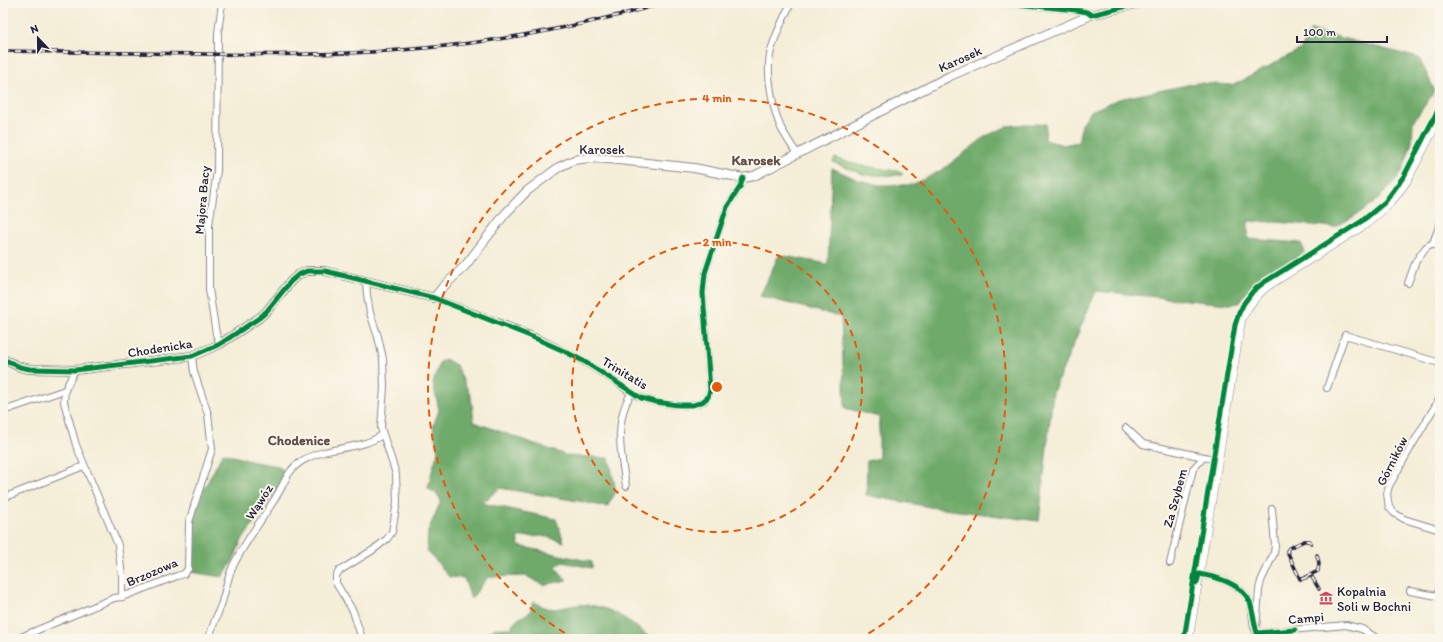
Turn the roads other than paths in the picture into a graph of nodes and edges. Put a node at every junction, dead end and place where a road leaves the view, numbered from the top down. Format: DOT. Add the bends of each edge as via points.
graph roads {
  1 [pos="222,3"];
  2 [pos="791,3"];
  3 [pos="1005,3"];
  4 [pos="1140,3"];
  5 [pos="1091,16"];
  6 [pos="1440,116"];
  7 [pos="797,154"];
  8 [pos="743,178"];
  9 [pos="1440,224"];
  10 [pos="1433,242"];
  11 [pos="1440,248"];
  12 [pos="366,282"];
  13 [pos="1408,283"];
  14 [pos="434,298"];
  15 [pos="220,344"];
  16 [pos="192,356"];
  17 [pos="3,359"];
  18 [pos="1440,363"];
  19 [pos="75,370"];
  20 [pos="1327,388"];
  21 [pos="65,390"];
  22 [pos="632,392"];
  23 [pos="1440,398"];
  24 [pos="3,412"];
  25 [pos="1126,428"];
  26 [pos="382,435"];
  27 [pos="1204,457"];
  28 [pos="1218,460"];
  29 [pos="84,466"];
  30 [pos="626,486"];
  31 [pos="3,498"];
  32 [pos="1272,509"];
  33 [pos="1440,530"];
  34 [pos="1170,562"];
  35 [pos="1199,574"];
  36 [pos="1440,588"];
  37 [pos="1410,591"];
  38 [pos="1439,596"];
  39 [pos="122,597"];
  40 [pos="1257,634"];
  41 [pos="16,639"];
  42 [pos="209,639"];
  43 [pos="362,639"];
  44 [pos="1188,639"];
  45 [pos="1378,639"];
  1 -- 15 [label="street, Majora Bacy" via="218,32 217,171 209,225 209,289"];
  2 -- 7 [label="street" via="775,39 769,69 777,115"];
  3 -- 5 [label="street" via="1076,10 1087,12"];
  4 -- 5 [label="street, Karosek"];
  5 -- 7 [label="street, Karosek" via="950,76"];
  6 -- 28 [label="main road" via="1406,181 1385,207 1366,224 1268,285 1251,301 1241,318"];
  7 -- 8 [label="street, Karosek" via="754,176"];
  8 -- 14 [label="street, Karosek" via="694,168 609,159 574,160 559,167 527,191 505,214 465,266"];
  8 -- 22 [label="street, Trinitatis" via="727,207 705,273 703,293 710,390 708,398 693,405 678,405 641,398"];
  9 -- 10 [label="street"];
  10 -- 11 [label="street"];
  10 -- 13 [label="street" via="1420,254"];
  12 -- 14 [label="street, Chodenicka"];
  12 -- 15 [label="street, Chodenicka" via="325,271 307,271 291,281 259,318"];
  12 -- 26 [label="street" via="370,313 383,359"];
  14 -- 22 [label="street, Trinitatis" via="564,351"];
  15 -- 16 [label="street, Chodenicka"];
  16 -- 19 [label="street, Chodenicka"];
  16 -- 39 [label="street, Brzozowa" via="194,372 208,414 212,449 189,522 188,569 184,574"];
  17 -- 19 [label="street, Chodenicka" via="30,369"];
  18 -- 20 [label="street" via="1345,335"];
  19 -- 21 [label="street, Brzozowa"];
  21 -- 24 [label="street"];
  21 -- 29 [label="street, Brzozowa" via="64,402"];
  22 -- 30 [label="street" via="622,412 619,434"];
  23 -- 33 [label="street, Górników" via="1387,494 1389,507 1394,514"];
  25 -- 27 [label="street" via="1143,444"];
  26 -- 42 [label="street, Wąwóz" via="371,442 323,451 292,468 267,513 233,565"];
  26 -- 43 [label="street" via="391,454 396,474 397,502 392,532 387,539 339,571 336,576 336,583 353,611"];
  27 -- 28 [label="street"];
  27 -- 34 [label="street, Za Szybem" via="1192,469"];
  28 -- 35 [label="main road"];
  29 -- 31 [label="street"];
  29 -- 39 [label="street, Brzozowa" via="120,552"];
  32 -- 40 [label="street" via="1275,545 1260,586"];
  35 -- 40 [label="street" via="1227,581 1240,590 1250,602"];
  35 -- 44 [label="main road"];
  36 -- 38 [label="street"];
  37 -- 38 [label="street"];
  39 -- 41 [label="street" via="114,598"];
  40 -- 45 [label="street, Campi" via="1346,625 1362,629"];
}
